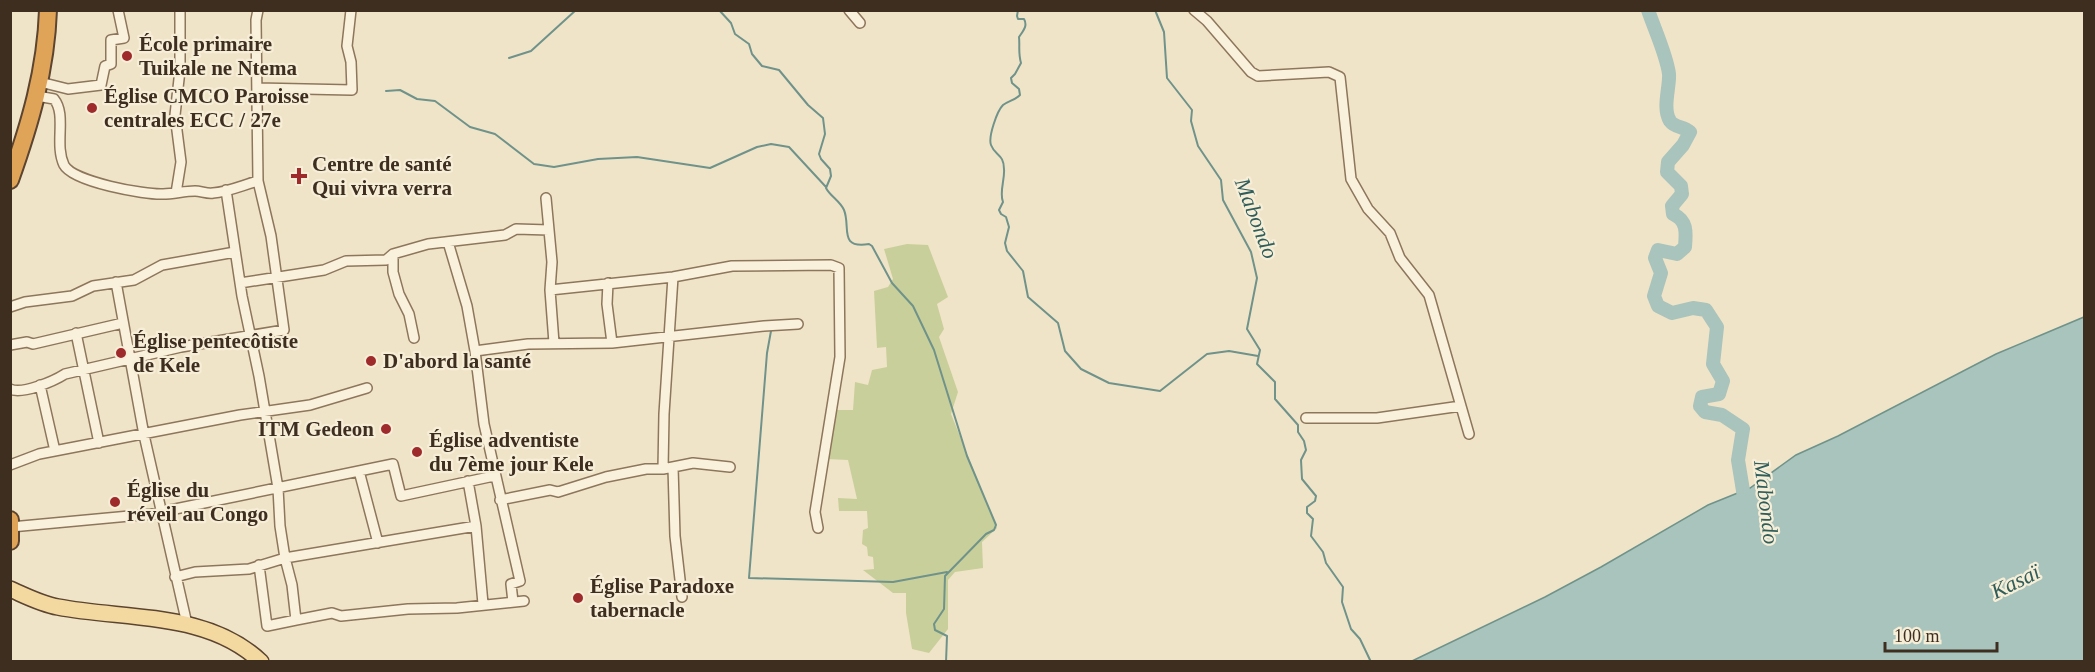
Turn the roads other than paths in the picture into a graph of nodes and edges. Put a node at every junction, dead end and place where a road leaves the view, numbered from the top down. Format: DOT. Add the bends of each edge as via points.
graph roads {
  1 [pos="48,10"];
  2 [pos="118,10"];
  3 [pos="180,10"];
  4 [pos="258,10"];
  5 [pos="351,10"];
  6 [pos="849,10"];
  7 [pos="1194,10"];
  8 [pos="860,23"];
  9 [pos="256,88"];
  10 [pos="38,89"];
  11 [pos="10,180"];
  12 [pos="258,181"];
  13 [pos="226,190"];
  14 [pos="176,193"];
  15 [pos="546,198"];
  16 [pos="549,231"];
  17 [pos="448,242"];
  18 [pos="235,252"];
  19 [pos="393,254"];
  20 [pos="673,277"];
  21 [pos="278,278"];
  22 [pos="116,282"];
  23 [pos="240,283"];
  24 [pos="608,283"];
  25 [pos="550,290"];
  26 [pos="10,307"];
  27 [pos="123,323"];
  28 [pos="798,324"];
  29 [pos="76,333"];
  30 [pos="251,337"];
  31 [pos="670,337"];
  32 [pos="414,338"];
  33 [pos="554,343"];
  34 [pos="612,343"];
  35 [pos="10,345"];
  36 [pos="476,351"];
  37 [pos="131,360"];
  38 [pos="85,369"];
  39 [pos="40,385"];
  40 [pos="368,388"];
  41 [pos="10,389"];
  42 [pos="1461,406"];
  43 [pos="265,412"];
  44 [pos="1306,418"];
  45 [pos="1469,434"];
  46 [pos="144,435"];
  47 [pos="99,443"];
  48 [pos="56,450"];
  49 [pos="10,465"];
  50 [pos="674,467"];
  51 [pos="730,467"];
  52 [pos="663,469"];
  53 [pos="359,471"];
  54 [pos="494,476"];
  55 [pos="468,481"];
  56 [pos="278,488"];
  57 [pos="500,500"];
  58 [pos="161,511"];
  59 [pos="10,520"];
  60 [pos="11,526"];
  61 [pos="476,526"];
  62 [pos="818,528"];
  63 [pos="10,541"];
  64 [pos="378,543"];
  65 [pos="285,558"];
  66 [pos="259,566"];
  67 [pos="175,577"];
  68 [pos="10,589"];
  69 [pos="682,597"];
  70 [pos="524,601"];
  71 [pos="513,602"];
  72 [pos="483,604"];
  73 [pos="296,620"];
  74 [pos="187,624"];
  75 [pos="261,662"];
  1 -- 10 [label="highway"];
  2 -- 10 [label="street" via="124,38 111,40 111,64 105,66 100,85"];
  3 -- 14 [label="street" via="180,70 174,115 181,162"];
  4 -- 9 [label="street"];
  5 -- 9 [label="street" via="347,46 352,90"];
  6 -- 8 [label="street"];
  7 -- 42 [label="street" via="1258,76 1329,72 1340,77 1351,179 1368,209 1390,233 1400,258 1429,295"];
  9 -- 12 [label="street"];
  10 -- 11 [label="highway"];
  10 -- 14 [label="street" via="59,104 61,152 64,165 75,176 155,194"];
  12 -- 13 [label="street"];
  12 -- 21 [label="street"];
  13 -- 14 [label="street"];
  13 -- 18 [label="street"];
  15 -- 16 [label="street"];
  16 -- 17 [label="street" via="516,229 506,235"];
  16 -- 25 [label="street"];
  17 -- 19 [label="street"];
  17 -- 36 [label="street"];
  18 -- 22 [label="street" via="162,265 134,280"];
  18 -- 23 [label="street"];
  19 -- 21 [label="street" via="386,260 346,261 324,270"];
  19 -- 32 [label="street" via="393,272"];
  20 -- 24 [label="street"];
  20 -- 31 [label="street"];
  20 -- 62 [label="street" via="732,266 839,268 840,357 815,512"];
  21 -- 23 [label="street"];
  21 -- 30 [label="street" via="284,330"];
  22 -- 26 [label="street" via="93,286 72,296"];
  22 -- 27 [label="street"];
  23 -- 30 [label="street"];
  24 -- 25 [label="street"];
  24 -- 34 [label="street"];
  25 -- 33 [label="street"];
  27 -- 29 [label="street"];
  27 -- 37 [label="street"];
  28 -- 31 [label="street"];
  29 -- 35 [label="street" via="33,344"];
  29 -- 38 [label="street"];
  30 -- 37 [label="street" via="181,347"];
  30 -- 43 [label="street"];
  31 -- 34 [label="street"];
  31 -- 52 [label="street"];
  33 -- 34 [label="street"];
  33 -- 36 [label="street"];
  36 -- 54 [label="street"];
  37 -- 38 [label="street"];
  37 -- 46 [label="street"];
  38 -- 39 [label="street"];
  38 -- 47 [label="street"];
  39 -- 41 [label="street"];
  39 -- 48 [label="street"];
  40 -- 43 [label="street" via="310,405"];
  42 -- 44 [label="street" via="1377,418"];
  42 -- 45 [label="street"];
  43 -- 46 [label="street"];
  43 -- 56 [label="street"];
  46 -- 47 [label="street"];
  46 -- 58 [label="street"];
  47 -- 48 [label="street"];
  48 -- 49 [label="street"];
  50 -- 51 [label="street"];
  50 -- 52 [label="street"];
  50 -- 69 [label="street" via="675,536"];
  52 -- 57 [label="street"];
  53 -- 55 [label="street" via="393,464 401,496"];
  53 -- 56 [label="street"];
  53 -- 64 [label="street"];
  54 -- 55 [label="street"];
  54 -- 57 [label="street"];
  55 -- 61 [label="street"];
  56 -- 58 [label="street"];
  56 -- 65 [label="street"];
  57 -- 71 [label="street" via="520,581 511,584"];
  58 -- 60 [label="street" via="132,517"];
  58 -- 67 [label="street"];
  59 -- 60 [label="highway"];
  60 -- 63 [label="highway"];
  61 -- 64 [label="street"];
  61 -- 72 [label="street"];
  64 -- 65 [label="street"];
  65 -- 66 [label="street"];
  65 -- 73 [label="street"];
  66 -- 67 [label="street"];
  66 -- 73 [label="street" via="267,626"];
  67 -- 74 [label="street"];
  68 -- 74 [label="main road" via="57,607"];
  70 -- 71 [label="street"];
  71 -- 72 [label="street"];
  72 -- 73 [label="street" via="342,616 332,613"];
  74 -- 75 [label="main road" via="235,642"];
}
